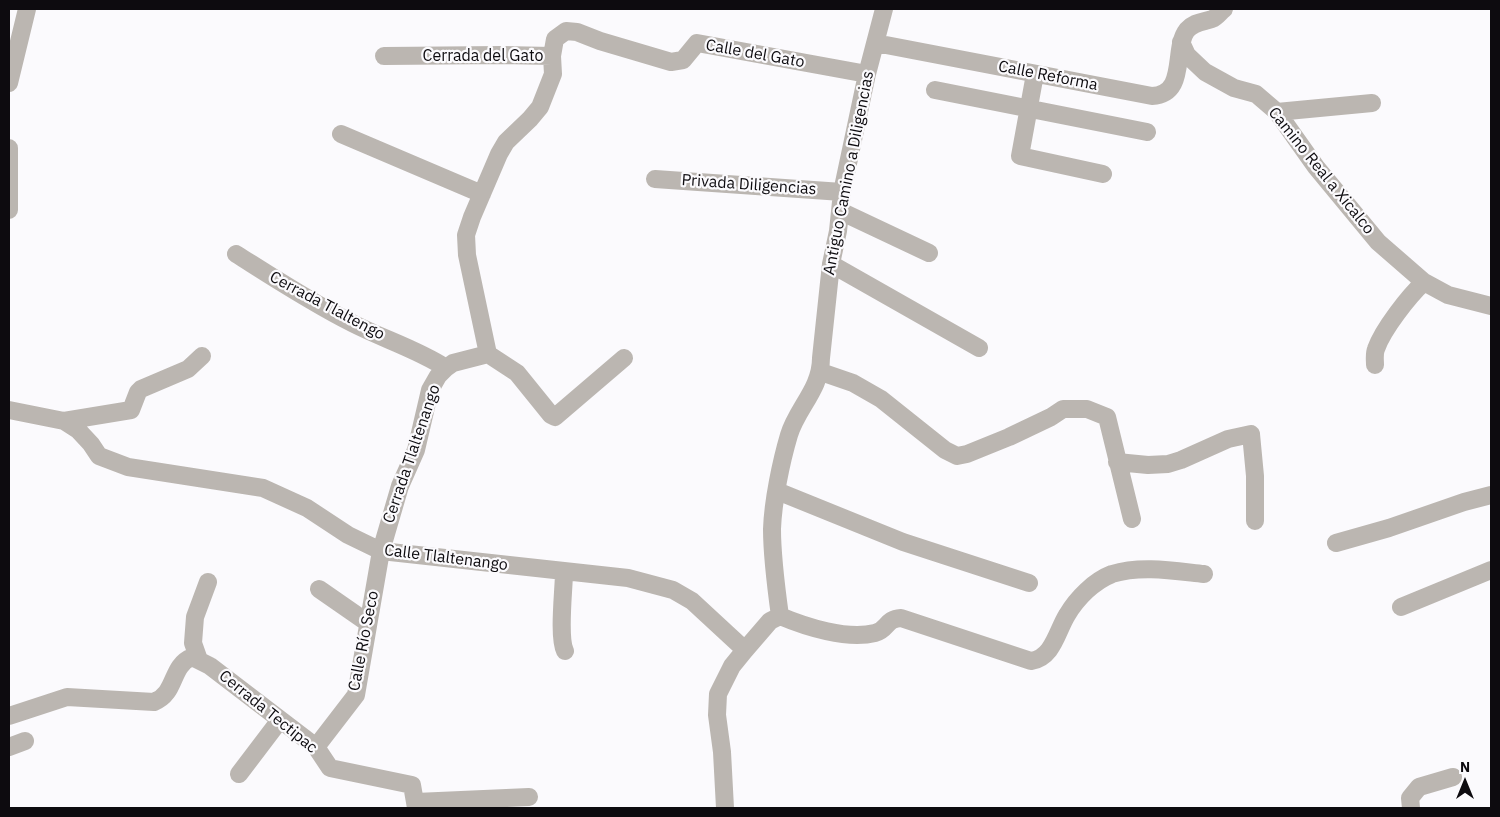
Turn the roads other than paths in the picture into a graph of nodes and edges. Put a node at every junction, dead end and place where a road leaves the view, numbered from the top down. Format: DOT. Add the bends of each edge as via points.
graph roads {
  1 [pos="27,9"];
  2 [pos="884,9"];
  3 [pos="1224,9"];
  4 [pos="566,31"];
  5 [pos="1181,42"];
  6 [pos="876,46"];
  7 [pos="384,56"];
  8 [pos="552,56"];
  9 [pos="867,74"];
  10 [pos="1035,74"];
  11 [pos="9,83"];
  12 [pos="935,90"];
  13 [pos="1372,103"];
  14 [pos="1028,108"];
  15 [pos="1277,112"];
  16 [pos="1147,132"];
  17 [pos="341,134"];
  18 [pos="9,148"];
  19 [pos="1103,174"];
  20 [pos="655,178"];
  21 [pos="842,192"];
  22 [pos="482,194"];
  23 [pos="9,210"];
  24 [pos="840,211"];
  25 [pos="929,253"];
  26 [pos="236,254"];
  27 [pos="831,264"];
  28 [pos="1424,282"];
  29 [pos="1491,306"];
  30 [pos="979,348"];
  31 [pos="488,354"];
  32 [pos="202,356"];
  33 [pos="624,358"];
  34 [pos="1375,365"];
  35 [pos="446,368"];
  36 [pos="821,372"];
  37 [pos="9,410"];
  38 [pos="64,421"];
  39 [pos="1117,462"];
  40 [pos="777,491"];
  41 [pos="1491,495"];
  42 [pos="1132,519"];
  43 [pos="1255,522"];
  44 [pos="1336,543"];
  45 [pos="381,551"];
  46 [pos="1491,570"];
  47 [pos="564,572"];
  48 [pos="1204,574"];
  49 [pos="208,582"];
  50 [pos="1029,583"];
  51 [pos="319,589"];
  52 [pos="1401,606"];
  53 [pos="780,616"];
  54 [pos="368,623"];
  55 [pos="745,650"];
  56 [pos="565,651"];
  57 [pos="196,658"];
  58 [pos="9,716"];
  59 [pos="280,720"];
  60 [pos="316,748"];
  61 [pos="239,774"];
  62 [pos="1453,777"];
  63 [pos="529,797"];
  64 [pos="416,805"];
  65 [pos="725,808"];
  66 [pos="1411,808"];
  1 -- 11 [label="street"];
  2 -- 6 [label="street, Antiguo Camino a Diligencias"];
  3 -- 5 [label="street" via="1214,18 1190,27"];
  4 -- 8 [label="street, Cerrada del Gato" via="555,40"];
  4 -- 9 [label="street, Calle del Gato" via="671,62 683,60 696,43"];
  5 -- 10 [label="street, Calle Reforma" via="1179,68 1170,89 1162,96"];
  5 -- 15 [label="street, Camino Real a Xicalco" via="1187,55 1204,72 1234,88 1256,94"];
  6 -- 9 [label="street, Antiguo Camino a Diligencias"];
  6 -- 10 [label="street, Calle Reforma" via="886,45"];
  7 -- 8 [label="street, Cerrada del Gato"];
  8 -- 22 [label="street" via="554,74 540,107 506,142"];
  9 -- 21 [label="street, Antiguo Camino a Diligencias"];
  10 -- 14 [label="street"];
  12 -- 14 [label="street"];
  13 -- 15 [label="street"];
  14 -- 16 [label="street"];
  14 -- 19 [label="street" via="1020,156"];
  15 -- 28 [label="street, Camino Real a Xicalco" via="1316,167 1378,242"];
  17 -- 22 [label="street"];
  18 -- 23 [label="street"];
  20 -- 21 [label="street, Privada Diligencias"];
  21 -- 24 [label="street, Antiguo Camino a Diligencias"];
  22 -- 31 [label="street" via="466,235 467,255"];
  24 -- 25 [label="street"];
  24 -- 27 [label="street, Antiguo Camino a Diligencias"];
  26 -- 35 [label="street, Cerrada Tlaltengo" via="352,323 431,358"];
  27 -- 30 [label="street"];
  27 -- 36 [label="street, Antiguo Camino a Diligencias"];
  28 -- 29 [label="street, Camino Real a Xicalco" via="1448,295"];
  28 -- 34 [label="street" via="1386,330 1375,350"];
  31 -- 33 [label="street" via="517,372 550,415 555,417"];
  31 -- 35 [label="street, Cerrada Tlaltenango" via="453,363"];
  32 -- 38 [label="street" via="188,369 141,389 131,410"];
  35 -- 45 [label="street, Cerrada Tlaltenango" via="430,390 416,450 400,486"];
  36 -- 39 [label="street" via="853,383 881,399 957,456 1009,437 1063,409 1086,410 1107,417"];
  36 -- 40 [label="street, Antiguo Camino a Diligencias" via="789,433"];
  37 -- 38 [label="street, Calle Tlaltenango"];
  38 -- 45 [label="street, Calle Tlaltenango" via="78,430 99,456 128,467 263,488 307,508 348,535"];
  39 -- 42 [label="street"];
  39 -- 43 [label="street" via="1168,464 1228,439 1251,434"];
  40 -- 50 [label="street" via="902,542"];
  40 -- 53 [label="street, Antiguo Camino a Diligencias" via="772,530"];
  41 -- 44 [label="street"];
  45 -- 47 [label="street, Calle Tlaltenango"];
  45 -- 54 [label="street, Calle Río Seco"];
  46 -- 52 [label="street"];
  47 -- 55 [label="street, Calle Tlaltenango" via="628,578 673,590 692,600"];
  47 -- 56 [label="street" via="562,633"];
  48 -- 53 [label="street" via="1154,570 1118,573 1105,578 1080,597 1047,654 1037,661 1027,661 901,618 889,620 882,630 875,633 856,634 811,627"];
  49 -- 57 [label="street" via="195,618 193,643"];
  51 -- 54 [label="street"];
  53 -- 55 [label="street" via="770,621"];
  54 -- 60 [label="street, Calle Río Seco" via="356,695"];
  55 -- 65 [label="street" via="732,666 718,694"];
  57 -- 58 [label="street" via="185,660 164,698 154,702 67,697"];
  57 -- 59 [label="street, Cerrada Tectipac"];
  59 -- 60 [label="street, Cerrada Tectipac"];
  59 -- 61 [label="street"];
  60 -- 64 [label="street, Cerrada Tectipac" via="330,768 412,785"];
  62 -- 66 [label="street" via="1419,787 1410,798"];
  63 -- 64 [label="street, Cerrada Tectipac"];
}
